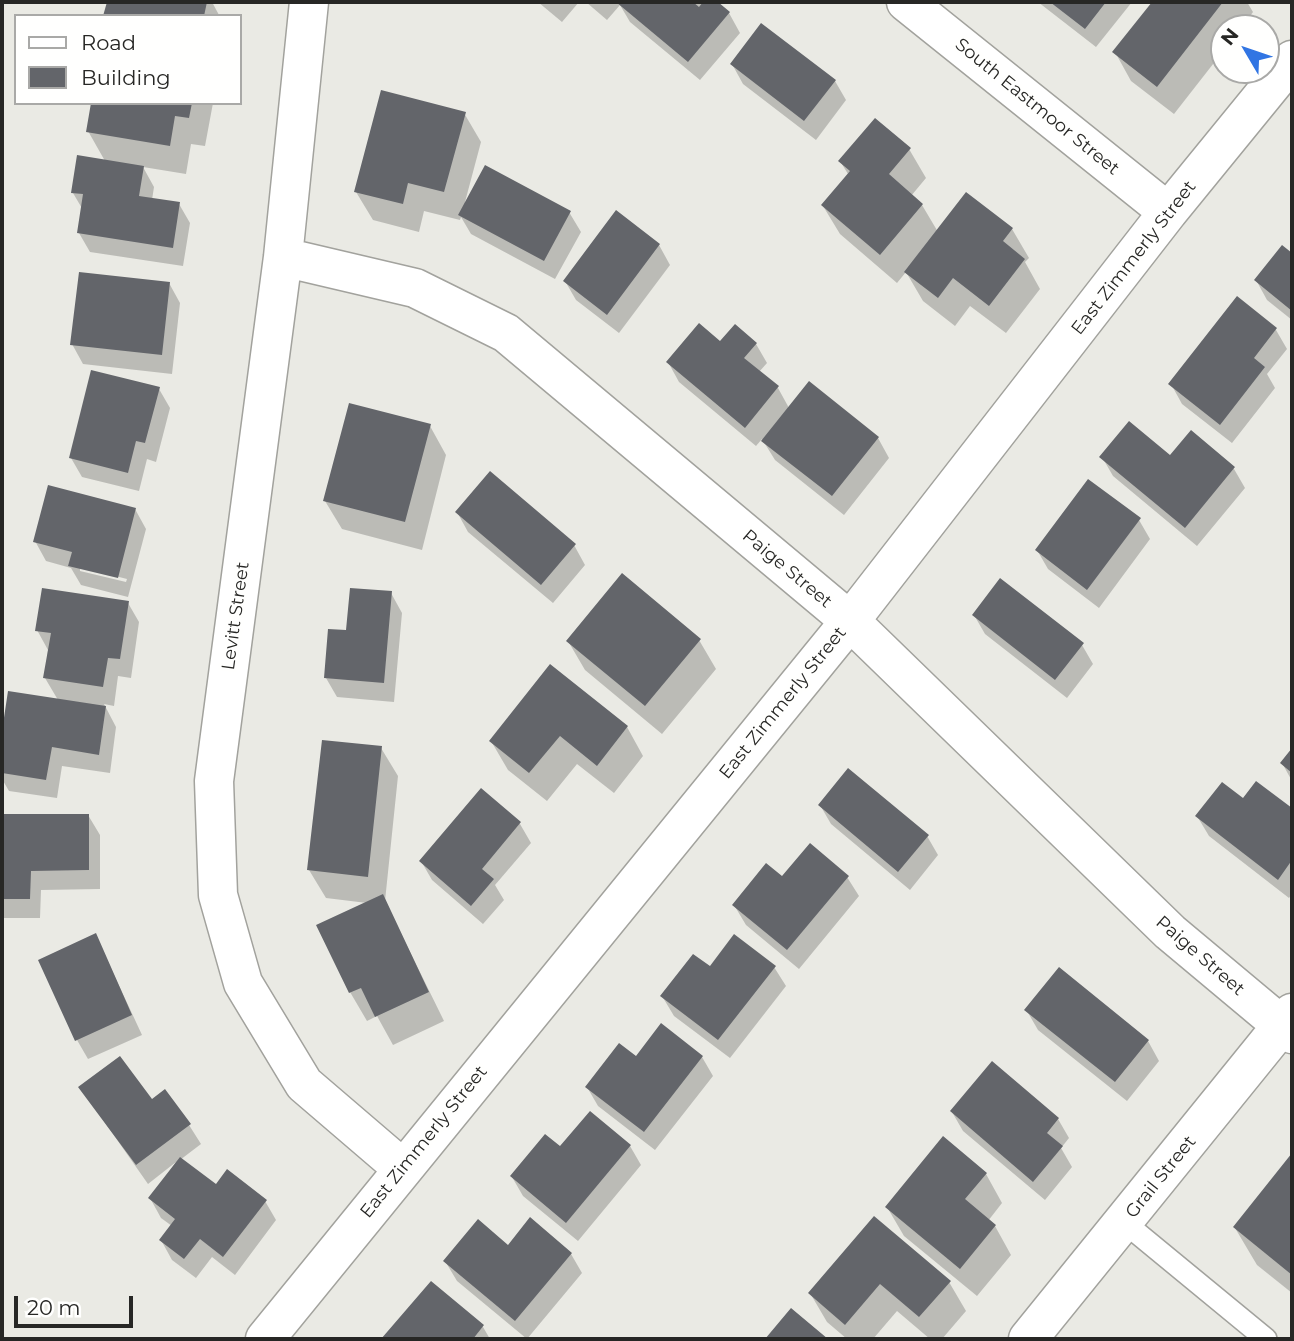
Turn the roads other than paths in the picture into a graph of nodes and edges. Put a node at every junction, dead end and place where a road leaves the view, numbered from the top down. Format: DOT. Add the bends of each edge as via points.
graph roads {
  1 [pos="309,2"];
  2 [pos="906,2"];
  3 [pos="1292,60"];
  4 [pos="1168,212"];
  5 [pos="284,257"];
  6 [pos="850,621"];
  7 [pos="1289,1024"];
  8 [pos="402,1168"];
  9 [pos="1125,1223"];
  10 [pos="265,1339"];
  11 [pos="1028,1339"];
  12 [pos="1266,1339"];
  1 -- 5 [label="street, Levitt Street"];
  2 -- 4 [label="street, South Eastmoor Street"];
  3 -- 4 [label="street, East Zimmerly Street"];
  4 -- 6 [label="street, East Zimmerly Street"];
  5 -- 6 [label="street, Paige Street" via="415,288 506,333"];
  5 -- 8 [label="street, Levitt Street" via="214,781 218,895 243,983 304,1084"];
  6 -- 7 [label="street, Paige Street" via="1170,932"];
  6 -- 8 [label="street, East Zimmerly Street"];
  7 -- 9 [label="street, Grail Street"];
  8 -- 10 [label="street, East Zimmerly Street"];
  9 -- 11 [label="street, Grail Street"];
  9 -- 12 [label="lane"];
}
